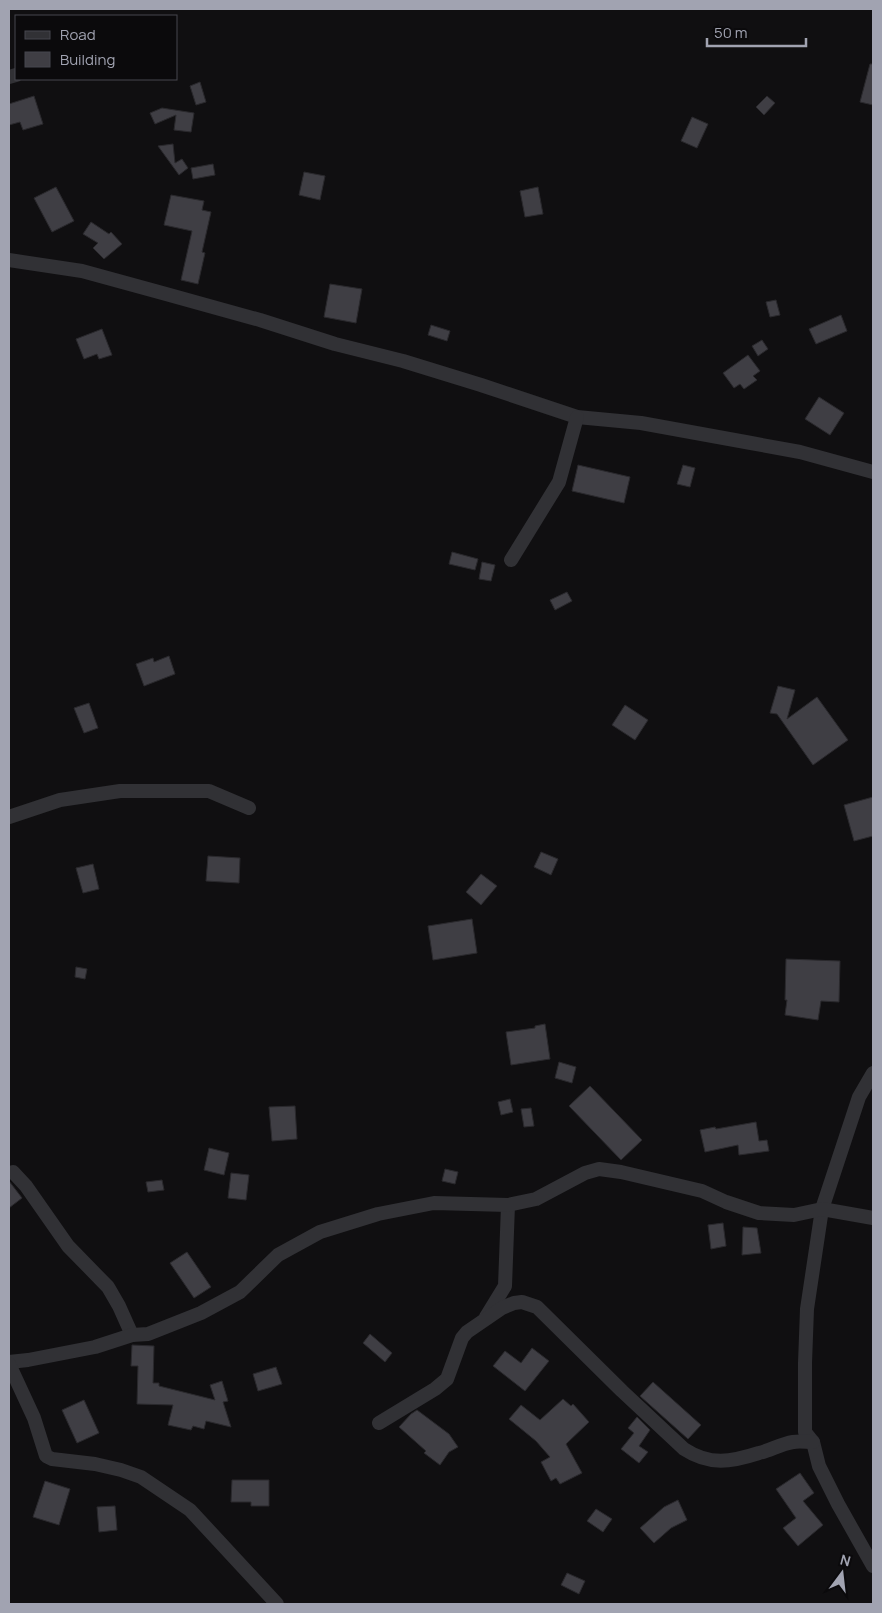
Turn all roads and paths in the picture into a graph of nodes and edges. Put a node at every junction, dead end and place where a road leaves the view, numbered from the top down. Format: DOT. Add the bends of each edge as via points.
graph roads {
  1 [pos="9,260"];
  2 [pos="577,417"];
  3 [pos="873,472"];
  4 [pos="512,560"];
  5 [pos="249,808"];
  6 [pos="9,817"];
  7 [pos="873,1073"];
  8 [pos="13,1172"];
  9 [pos="508,1205"];
  10 [pos="822,1209"];
  11 [pos="873,1218"];
  12 [pos="483,1321"];
  13 [pos="132,1335"];
  14 [pos="9,1363"];
  15 [pos="379,1424"];
  16 [pos="813,1442"];
  17 [pos="873,1566"];
  18 [pos="276,1604"];
  1 -- 2 [label="street" via="82,271 166,294 403,361"];
  2 -- 3 [label="street" via="641,423 800,452"];
  2 -- 4 [label="street" via="559,482"];
  5 -- 6 [label="street" via="209,790 120,791 60,800"];
  7 -- 10 [label="street" via="858,1097"];
  8 -- 13 [label="street" via="68,1246 108,1287"];
  9 -- 10 [label="street" via="536,1199 599,1169 702,1191 759,1213 794,1216"];
  9 -- 12 [label="street" via="505,1286"];
  9 -- 13 [label="street" via="434,1203 378,1214 320,1232 278,1256 240,1292 201,1313 148,1334"];
  10 -- 11 [label="street"];
  10 -- 16 [label="street" via="807,1309 805,1432"];
  12 -- 15 [label="street" via="462,1338 447,1379"];
  12 -- 16 [label="street" via="514,1303 538,1307 684,1449 700,1458 721,1462 793,1442"];
  13 -- 14 [label="street" via="95,1348"];
  14 -- 18 [label="street" via="34,1418 46,1456 95,1464 142,1477 190,1510"];
  16 -- 17 [label="street" via="819,1466"];
}
